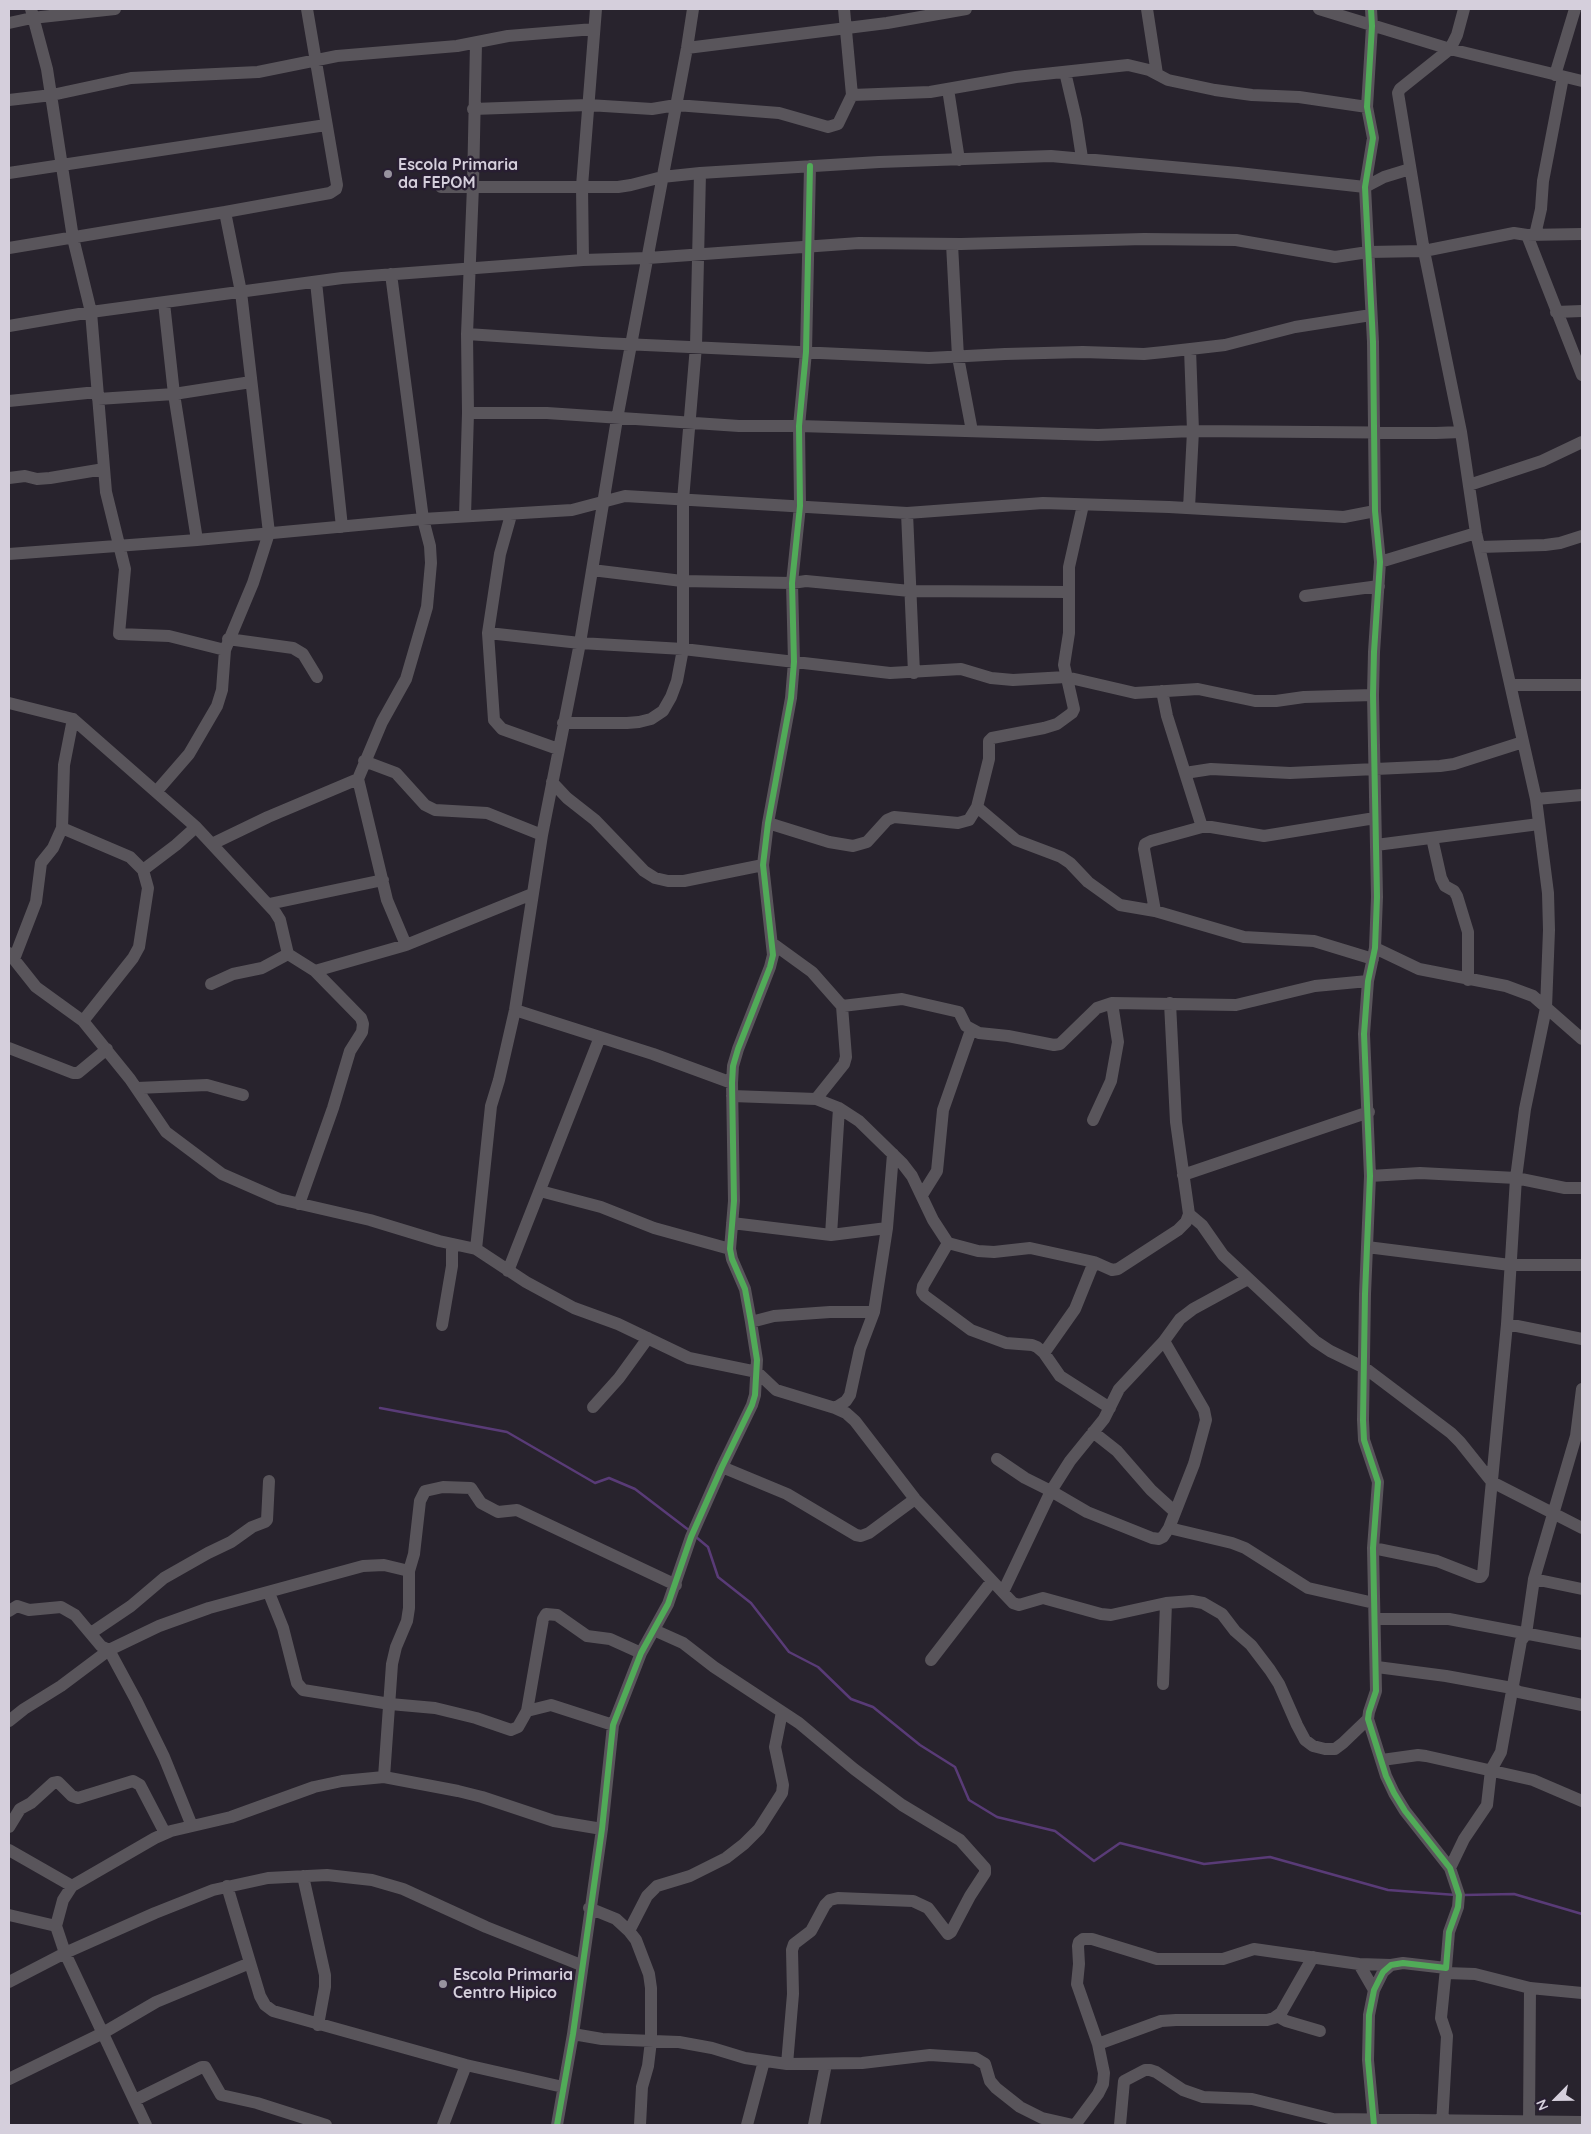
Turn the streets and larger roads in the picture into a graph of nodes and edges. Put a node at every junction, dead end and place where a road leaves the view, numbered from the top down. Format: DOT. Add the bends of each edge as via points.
graph roads {
  1 [pos="115,9"];
  2 [pos="307,9"];
  3 [pos="596,9"];
  4 [pos="693,9"];
  5 [pos="844,9"];
  6 [pos="966,9"];
  7 [pos="1147,9"];
  8 [pos="1319,9"];
  9 [pos="1371,9"];
  10 [pos="1464,9"];
  11 [pos="953,10"];
  12 [pos="1335,11"];
  13 [pos="1577,12"];
  14 [pos="31,13"];
  15 [pos="9,24"];
  16 [pos="1372,26"];
  17 [pos="845,27"];
  18 [pos="594,29"];
  19 [pos="476,43"];
  20 [pos="687,48"];
  21 [pos="1450,49"];
  22 [pos="315,60"];
  23 [pos="1064,72"];
  24 [pos="1156,74"];
  25 [pos="1559,76"];
  26 [pos="1582,81"];
  27 [pos="948,89"];
  28 [pos="52,95"];
  29 [pos="852,95"];
  30 [pos="9,100"];
  31 [pos="588,105"];
  32 [pos="676,105"];
  33 [pos="1367,107"];
  34 [pos="473,109"];
  35 [pos="326,125"];
  36 [pos="1082,158"];
  37 [pos="959,160"];
  38 [pos="61,164"];
  39 [pos="810,166"];
  40 [pos="1410,169"];
  41 [pos="9,173"];
  42 [pos="700,173"];
  43 [pos="662,177"];
  44 [pos="473,186"];
  45 [pos="582,186"];
  46 [pos="441,187"];
  47 [pos="1366,187"];
  48 [pos="225,212"];
  49 [pos="1582,234"];
  50 [pos="1531,235"];
  51 [pos="73,238"];
  52 [pos="952,244"];
  53 [pos="809,247"];
  54 [pos="9,248"];
  55 [pos="1368,252"];
  56 [pos="1424,252"];
  57 [pos="698,255"];
  58 [pos="648,258"];
  59 [pos="582,260"];
  60 [pos="470,268"];
  61 [pos="391,274"];
  62 [pos="316,282"];
  63 [pos="240,292"];
  64 [pos="164,302"];
  65 [pos="1582,311"];
  66 [pos="91,312"];
  67 [pos="1556,312"];
  68 [pos="1371,315"];
  69 [pos="9,326"];
  70 [pos="467,334"];
  71 [pos="632,343"];
  72 [pos="696,346"];
  73 [pos="1190,349"];
  74 [pos="806,352"];
  75 [pos="958,357"];
  76 [pos="1582,375"];
  77 [pos="252,382"];
  78 [pos="174,394"];
  79 [pos="97,395"];
  80 [pos="9,401"];
  81 [pos="468,413"];
  82 [pos="617,419"];
  83 [pos="688,422"];
  84 [pos="799,426"];
  85 [pos="972,431"];
  86 [pos="1193,431"];
  87 [pos="1461,432"];
  88 [pos="1374,433"];
  89 [pos="1582,442"];
  90 [pos="104,469"];
  91 [pos="9,478"];
  92 [pos="1469,485"];
  93 [pos="683,500"];
  94 [pos="602,504"];
  95 [pos="1083,505"];
  96 [pos="800,506"];
  97 [pos="1190,508"];
  98 [pos="1375,512"];
  99 [pos="907,513"];
  100 [pos="511,515"];
  101 [pos="465,516"];
  102 [pos="424,519"];
  103 [pos="342,527"];
  104 [pos="269,533"];
  105 [pos="1476,533"];
  106 [pos="1582,536"];
  107 [pos="197,540"];
  108 [pos="121,546"];
  109 [pos="1480,547"];
  110 [pos="9,554"];
  111 [pos="1380,562"];
  112 [pos="592,570"];
  113 [pos="682,581"];
  114 [pos="792,583"];
  115 [pos="1379,586"];
  116 [pos="910,591"];
  117 [pos="1068,592"];
  118 [pos="1305,596"];
  119 [pos="488,633"];
  120 [pos="580,643"];
  121 [pos="227,644"];
  122 [pos="683,649"];
  123 [pos="794,662"];
  124 [pos="914,673"];
  125 [pos="317,677"];
  126 [pos="1066,678"];
  127 [pos="1511,685"];
  128 [pos="1582,685"];
  129 [pos="1162,691"];
  130 [pos="1373,695"];
  131 [pos="9,702"];
  132 [pos="73,719"];
  133 [pos="563,723"];
  134 [pos="1523,742"];
  135 [pos="558,749"];
  136 [pos="364,761"];
  137 [pos="1375,769"];
  138 [pos="1185,773"];
  139 [pos="358,779"];
  140 [pos="552,782"];
  141 [pos="156,792"];
  142 [pos="1582,795"];
  143 [pos="1536,799"];
  144 [pos="977,807"];
  145 [pos="1375,818"];
  146 [pos="768,823"];
  147 [pos="1539,824"];
  148 [pos="196,827"];
  149 [pos="1202,827"];
  150 [pos="62,828"];
  151 [pos="542,835"];
  152 [pos="1432,838"];
  153 [pos="212,844"];
  154 [pos="1376,845"];
  155 [pos="763,865"];
  156 [pos="143,870"];
  157 [pos="382,880"];
  158 [pos="532,894"];
  159 [pos="269,904"];
  160 [pos="1155,911"];
  161 [pos="772,942"];
  162 [pos="406,945"];
  163 [pos="1374,953"];
  164 [pos="288,954"];
  165 [pos="12,956"];
  166 [pos="315,971"];
  167 [pos="1468,980"];
  168 [pos="1368,981"];
  169 [pos="211,984"];
  170 [pos="1112,1003"];
  171 [pos="1170,1003"];
  172 [pos="842,1006"];
  173 [pos="1546,1008"];
  174 [pos="515,1010"];
  175 [pos="83,1021"];
  176 [pos="971,1030"];
  177 [pos="600,1037"];
  178 [pos="1582,1039"];
  179 [pos="9,1048"];
  180 [pos="107,1049"];
  181 [pos="732,1083"];
  182 [pos="137,1088"];
  183 [pos="243,1095"];
  184 [pos="732,1096"];
  185 [pos="816,1099"];
  186 [pos="839,1108"];
  187 [pos="1369,1112"];
  188 [pos="1093,1120"];
  189 [pos="893,1154"];
  190 [pos="1183,1176"];
  191 [pos="1370,1176"];
  192 [pos="1516,1178"];
  193 [pos="1582,1188"];
  194 [pos="540,1191"];
  195 [pos="922,1195"];
  196 [pos="299,1204"];
  197 [pos="1189,1214"];
  198 [pos="732,1223"];
  199 [pos="887,1228"];
  200 [pos="831,1235"];
  201 [pos="948,1243"];
  202 [pos="452,1244"];
  203 [pos="1367,1247"];
  204 [pos="730,1248"];
  205 [pos="476,1249"];
  206 [pos="1094,1262"];
  207 [pos="1510,1265"];
  208 [pos="1582,1265"];
  209 [pos="508,1272"];
  210 [pos="1248,1279"];
  211 [pos="874,1312"];
  212 [pos="751,1322"];
  213 [pos="1507,1324"];
  214 [pos="442,1325"];
  215 [pos="648,1338"];
  216 [pos="1582,1339"];
  217 [pos="1164,1341"];
  218 [pos="1044,1353"];
  219 [pos="1365,1368"];
  220 [pos="756,1372"];
  221 [pos="1582,1389"];
  222 [pos="593,1407"];
  223 [pos="836,1408"];
  224 [pos="1110,1408"];
  225 [pos="1093,1432"];
  226 [pos="1579,1436"];
  227 [pos="997,1458"];
  228 [pos="722,1467"];
  229 [pos="269,1481"];
  230 [pos="1492,1482"];
  231 [pos="1051,1491"];
  232 [pos="915,1499"];
  233 [pos="1174,1511"];
  234 [pos="1552,1513"];
  235 [pos="1169,1528"];
  236 [pos="1582,1528"];
  237 [pos="1374,1548"];
  238 [pos="409,1571"];
  239 [pos="1534,1579"];
  240 [pos="992,1581"];
  241 [pos="676,1585"];
  242 [pos="1582,1589"];
  243 [pos="1002,1592"];
  244 [pos="269,1593"];
  245 [pos="1166,1603"];
  246 [pos="1374,1603"];
  247 [pos="9,1611"];
  248 [pos="1375,1619"];
  249 [pos="654,1630"];
  250 [pos="91,1634"];
  251 [pos="1526,1634"];
  252 [pos="1582,1644"];
  253 [pos="108,1650"];
  254 [pos="641,1653"];
  255 [pos="931,1660"];
  256 [pos="1377,1667"];
  257 [pos="1163,1684"];
  258 [pos="1512,1688"];
  259 [pos="390,1704"];
  260 [pos="1582,1705"];
  261 [pos="527,1710"];
  262 [pos="782,1712"];
  263 [pos="1368,1719"];
  264 [pos="9,1721"];
  265 [pos="613,1726"];
  266 [pos="1382,1760"];
  267 [pos="1491,1770"];
  268 [pos="384,1778"];
  269 [pos="1582,1800"];
  270 [pos="192,1826"];
  271 [pos="9,1827"];
  272 [pos="602,1829"];
  273 [pos="165,1833"];
  274 [pos="9,1850"];
  275 [pos="1450,1868"];
  276 [pos="303,1876"];
  277 [pos="72,1886"];
  278 [pos="227,1886"];
  279 [pos="589,1908"];
  280 [pos="9,1915"];
  281 [pos="56,1926"];
  282 [pos="629,1931"];
  283 [pos="65,1953"];
  284 [pos="1313,1957"];
  285 [pos="250,1962"];
  286 [pos="1359,1964"];
  287 [pos="581,1965"];
  288 [pos="1391,1965"];
  289 [pos="1446,1970"];
  290 [pos="9,1982"];
  291 [pos="1530,1988"];
  292 [pos="1374,1990"];
  293 [pos="1582,1993"];
  294 [pos="1277,2016"];
  295 [pos="318,2024"];
  296 [pos="1320,2031"];
  297 [pos="103,2033"];
  298 [pos="573,2034"];
  299 [pos="651,2041"];
  300 [pos="1098,2044"];
  301 [pos="764,2061"];
  302 [pos="787,2064"];
  303 [pos="826,2064"];
  304 [pos="466,2065"];
  305 [pos="9,2079"];
  306 [pos="563,2087"];
  307 [pos="134,2100"];
  308 [pos="1374,2122"];
  309 [pos="1582,2122"];
  310 [pos="1442,2123"];
  311 [pos="1529,2124"];
  312 [pos="146,2125"];
  313 [pos="326,2125"];
  314 [pos="443,2125"];
  315 [pos="557,2125"];
  316 [pos="640,2125"];
  317 [pos="747,2125"];
  318 [pos="814,2125"];
  319 [pos="1074,2125"];
  320 [pos="1120,2125"];
  1 -- 14 [label="street"];
  2 -- 22 [label="street"];
  3 -- 18 [label="street"];
  4 -- 20 [label="street"];
  5 -- 17 [label="street"];
  6 -- 11 [label="street"];
  7 -- 24 [label="street"];
  8 -- 12 [label="street"];
  9 -- 16 [label="street"];
  10 -- 21 [label="street"];
  11 -- 17 [label="street"];
  12 -- 16 [label="street"];
  13 -- 25 [label="street"];
  14 -- 15 [label="street"];
  14 -- 28 [label="street"];
  16 -- 21 [label="street"];
  16 -- 33 [label="street"];
  17 -- 20 [label="street"];
  17 -- 29 [label="street"];
  18 -- 19 [label="street" via="508,36"];
  18 -- 31 [label="street"];
  19 -- 22 [label="street"];
  19 -- 34 [label="street"];
  20 -- 32 [label="street"];
  21 -- 25 [label="street"];
  21 -- 40 [label="street" via="1398,93"];
  22 -- 28 [label="street" via="258,72 130,78"];
  22 -- 35 [label="street"];
  23 -- 24 [label="street" via="1136,65"];
  23 -- 27 [label="street"];
  23 -- 36 [label="street"];
  24 -- 33 [label="street" via="1168,80 1252,96 1299,97"];
  25 -- 26 [label="street"];
  25 -- 50 [label="street" via="1541,209"];
  27 -- 29 [label="street"];
  27 -- 37 [label="street"];
  28 -- 30 [label="street"];
  28 -- 38 [label="street"];
  29 -- 32 [label="street" via="838,124 828,127 779,112"];
  31 -- 32 [label="street" via="652,109"];
  31 -- 34 [label="street"];
  31 -- 45 [label="street"];
  32 -- 43 [label="street"];
  33 -- 47 [label="street" via="1373,138"];
  34 -- 44 [label="street"];
  35 -- 38 [label="street"];
  35 -- 48 [label="street" via="336,190"];
  36 -- 37 [label="street" via="1051,156"];
  36 -- 47 [label="street"];
  37 -- 39 [label="street"];
  38 -- 41 [label="street"];
  38 -- 51 [label="street"];
  39 -- 42 [label="street"];
  39 -- 53 [label="street"];
  40 -- 47 [label="street"];
  40 -- 56 [label="street"];
  42 -- 43 [label="street"];
  42 -- 57 [label="street"];
  43 -- 45 [label="street" via="631,185"];
  43 -- 58 [label="street"];
  44 -- 45 [label="street"];
  44 -- 46 [label="street"];
  44 -- 60 [label="street"];
  45 -- 59 [label="street"];
  47 -- 55 [label="street"];
  48 -- 51 [label="street"];
  48 -- 63 [label="street"];
  49 -- 50 [label="street"];
  50 -- 56 [label="street" via="1514,233"];
  50 -- 67 [label="street"];
  51 -- 54 [label="street"];
  51 -- 66 [label="street"];
  52 -- 53 [label="street" via="860,243"];
  52 -- 55 [label="street" via="1144,238 1236,240 1322,256"];
  52 -- 75 [label="street"];
  53 -- 57 [label="street"];
  53 -- 74 [label="street"];
  55 -- 56 [label="street"];
  55 -- 68 [label="street"];
  56 -- 87 [label="street"];
  57 -- 58 [label="street"];
  57 -- 72 [label="street"];
  58 -- 59 [label="street"];
  58 -- 71 [label="street"];
  59 -- 60 [label="street"];
  60 -- 61 [label="street"];
  60 -- 70 [label="street"];
  61 -- 62 [label="street"];
  61 -- 102 [label="street"];
  62 -- 63 [label="street"];
  62 -- 103 [label="street"];
  63 -- 64 [label="street"];
  63 -- 77 [label="street"];
  64 -- 66 [label="street"];
  64 -- 78 [label="street"];
  65 -- 67 [label="street"];
  66 -- 69 [label="street"];
  66 -- 79 [label="street"];
  67 -- 76 [label="street"];
  68 -- 73 [label="street"];
  68 -- 88 [label="street"];
  70 -- 71 [label="street"];
  70 -- 81 [label="street"];
  71 -- 72 [label="street"];
  71 -- 82 [label="street"];
  72 -- 74 [label="street"];
  72 -- 83 [label="street"];
  73 -- 75 [label="street" via="1144,354 1083,352"];
  73 -- 86 [label="street"];
  74 -- 75 [label="street" via="911,358"];
  74 -- 84 [label="street"];
  75 -- 85 [label="street"];
  77 -- 78 [label="street"];
  77 -- 104 [label="street"];
  78 -- 79 [label="street"];
  78 -- 107 [label="street"];
  79 -- 80 [label="street"];
  79 -- 90 [label="street"];
  81 -- 82 [label="street" via="546,413"];
  81 -- 101 [label="street"];
  82 -- 83 [label="street"];
  82 -- 94 [label="street"];
  83 -- 84 [label="street"];
  83 -- 93 [label="street"];
  84 -- 85 [label="street"];
  84 -- 96 [label="street"];
  85 -- 86 [label="street" via="1098,435"];
  86 -- 88 [label="street"];
  86 -- 97 [label="street"];
  87 -- 88 [label="street"];
  87 -- 92 [label="street"];
  88 -- 98 [label="street"];
  89 -- 92 [label="street" via="1542,461"];
  90 -- 91 [label="street" via="50,478"];
  90 -- 108 [label="street" via="106,492"];
  92 -- 105 [label="street"];
  93 -- 94 [label="street" via="625,496"];
  93 -- 96 [label="street"];
  93 -- 113 [label="street"];
  94 -- 100 [label="street" via="582,509"];
  94 -- 112 [label="street"];
  95 -- 97 [label="street"];
  95 -- 99 [label="street" via="1043,503"];
  95 -- 117 [label="street" via="1069,567"];
  96 -- 99 [label="street"];
  96 -- 114 [label="street"];
  97 -- 98 [label="street" via="1344,517"];
  98 -- 111 [label="street"];
  99 -- 116 [label="street"];
  100 -- 101 [label="street"];
  100 -- 119 [label="street" via="500,554"];
  101 -- 102 [label="street"];
  102 -- 103 [label="street"];
  102 -- 136 [label="street" via="432,563 426,607 406,678"];
  103 -- 104 [label="street"];
  104 -- 107 [label="street"];
  104 -- 121 [label="street" via="253,583"];
  105 -- 109 [label="street"];
  105 -- 111 [label="street"];
  106 -- 109 [label="street" via="1544,545"];
  107 -- 108 [label="street"];
  108 -- 110 [label="street"];
  108 -- 121 [label="street" via="125,569 119,634 169,636"];
  109 -- 127 [label="street"];
  111 -- 115 [label="street"];
  112 -- 113 [label="street"];
  112 -- 120 [label="street"];
  113 -- 114 [label="street"];
  113 -- 122 [label="street"];
  114 -- 116 [label="street" via="806,581"];
  114 -- 123 [label="street"];
  115 -- 118 [label="street"];
  115 -- 130 [label="street"];
  116 -- 117 [label="street"];
  116 -- 124 [label="street"];
  117 -- 126 [label="street"];
  119 -- 120 [label="street"];
  119 -- 135 [label="street" via="494,720 502,729"];
  120 -- 122 [label="street"];
  120 -- 133 [label="street"];
  121 -- 125 [label="street" via="293,648 303,654"];
  121 -- 141 [label="street" via="217,706 189,754"];
  122 -- 123 [label="street"];
  122 -- 133 [label="street" via="671,697 663,711 651,719 627,723"];
  123 -- 124 [label="street"];
  123 -- 146 [label="street" via="791,698"];
  124 -- 126 [label="street" via="961,669 991,678"];
  126 -- 129 [label="street" via="1135,693"];
  126 -- 144 [label="street" via="1074,709 1072,713 1056,724 989,741 989,758"];
  127 -- 128 [label="street"];
  127 -- 134 [label="street"];
  129 -- 130 [label="street" via="1198,690 1276,702 1304,697"];
  129 -- 138 [label="street"];
  130 -- 137 [label="street"];
  131 -- 132 [label="street"];
  132 -- 141 [label="street"];
  132 -- 150 [label="street" via="64,765"];
  133 -- 135 [label="street"];
  134 -- 137 [label="street" via="1454,764"];
  134 -- 143 [label="street"];
  135 -- 140 [label="street"];
  136 -- 139 [label="street"];
  136 -- 151 [label="street" via="396,773 425,805 435,810 487,813"];
  137 -- 138 [label="street" via="1290,773 1211,769"];
  137 -- 145 [label="street"];
  138 -- 149 [label="street"];
  139 -- 153 [label="street"];
  139 -- 157 [label="street"];
  140 -- 151 [label="street"];
  140 -- 155 [label="street" via="655,878 684,881"];
  141 -- 148 [label="street"];
  142 -- 143 [label="street"];
  143 -- 147 [label="street"];
  144 -- 146 [label="street" via="969,820 958,823 894,817 887,820 867,842 853,846"];
  144 -- 160 [label="street" via="1016,840 1070,863 1088,882 1120,905"];
  145 -- 149 [label="street" via="1264,836"];
  145 -- 154 [label="street"];
  146 -- 155 [label="street"];
  147 -- 152 [label="street"];
  147 -- 173 [label="street" via="1548,893"];
  148 -- 153 [label="street"];
  148 -- 156 [label="street"];
  149 -- 160 [label="street" via="1146,844 1144,849"];
  150 -- 156 [label="street" via="124,853"];
  150 -- 165 [label="street" via="53,848 41,863 36,902"];
  151 -- 158 [label="street"];
  152 -- 154 [label="street"];
  152 -- 167 [label="street" via="1441,878 1457,896 1468,932"];
  153 -- 159 [label="street"];
  154 -- 163 [label="street"];
  155 -- 161 [label="street"];
  156 -- 175 [label="street" via="148,888 139,947 134,958"];
  157 -- 159 [label="street"];
  157 -- 162 [label="street"];
  158 -- 162 [label="street"];
  158 -- 174 [label="street"];
  159 -- 164 [label="street" via="280,920"];
  160 -- 163 [label="street" via="1244,936 1309,940"];
  161 -- 172 [label="street" via="812,972"];
  161 -- 181 [label="street" via="770,968 738,1049"];
  162 -- 166 [label="street"];
  163 -- 167 [label="street" via="1418,969"];
  163 -- 168 [label="street"];
  164 -- 166 [label="street"];
  164 -- 169 [label="street" via="262,968 233,974"];
  165 -- 175 [label="street" via="36,987"];
  166 -- 196 [label="street" via="361,1018 363,1024 362,1032 350,1051"];
  167 -- 173 [label="street" via="1520,990"];
  168 -- 171 [label="street" via="1315,986 1236,1005"];
  168 -- 187 [label="street" via="1364,1034"];
  170 -- 171 [label="street"];
  170 -- 176 [label="street" via="1097,1008 1060,1044"];
  170 -- 188 [label="street" via="1118,1042 1111,1081"];
  171 -- 190 [label="street" via="1175,1109"];
  172 -- 176 [label="street" via="902,999 959,1012"];
  172 -- 185 [label="street" via="846,1057"];
  173 -- 178 [label="street"];
  173 -- 192 [label="street"];
  174 -- 177 [label="street"];
  174 -- 205 [label="street" via="491,1106"];
  175 -- 180 [label="street"];
  176 -- 195 [label="street" via="943,1110 937,1172"];
  177 -- 181 [label="street"];
  177 -- 194 [label="street"];
  179 -- 180 [label="street" via="73,1073 78,1073"];
  180 -- 182 [label="street"];
  181 -- 184 [label="street"];
  182 -- 183 [label="street" via="207,1085"];
  182 -- 196 [label="street" via="166,1132 202,1161 262,1193"];
  184 -- 185 [label="street"];
  184 -- 198 [label="street"];
  185 -- 186 [label="street"];
  186 -- 189 [label="street" via="868,1128"];
  186 -- 200 [label="street"];
  187 -- 190 [label="street"];
  187 -- 191 [label="street"];
  189 -- 195 [label="street" via="912,1176"];
  189 -- 199 [label="street"];
  190 -- 197 [label="street"];
  191 -- 192 [label="street" via="1420,1173"];
  191 -- 203 [label="street"];
  192 -- 193 [label="street" via="1565,1188"];
  192 -- 207 [label="street"];
  194 -- 204 [label="street" via="601,1207 654,1228"];
  194 -- 209 [label="street"];
  195 -- 201 [label="street"];
  196 -- 202 [label="street"];
  197 -- 206 [label="street" via="1178,1230 1118,1269 1112,1270"];
  197 -- 210 [label="street"];
  198 -- 200 [label="street"];
  198 -- 204 [label="street"];
  199 -- 200 [label="street"];
  199 -- 211 [label="street"];
  201 -- 206 [label="street" via="994,1252 1030,1248"];
  201 -- 218 [label="street" via="923,1286 925,1296 971,1330 1006,1343 1032,1345"];
  202 -- 205 [label="street"];
  202 -- 214 [label="street" via="452,1266"];
  203 -- 207 [label="street"];
  203 -- 219 [label="street"];
  204 -- 212 [label="street" via="745,1289"];
  205 -- 209 [label="street"];
  206 -- 218 [label="street" via="1075,1309"];
  207 -- 208 [label="street"];
  207 -- 213 [label="street"];
  209 -- 215 [label="street" via="561,1302"];
  210 -- 217 [label="street" via="1193,1309 1180,1319"];
  210 -- 219 [label="street" via="1316,1341"];
  211 -- 212 [label="street" via="774,1316"];
  211 -- 223 [label="street" via="860,1348 850,1396"];
  212 -- 220 [label="street"];
  213 -- 216 [label="street"];
  213 -- 230 [label="street"];
  215 -- 220 [label="street" via="696,1360"];
  215 -- 222 [label="street"];
  217 -- 224 [label="street" via="1119,1389"];
  217 -- 233 [label="street" via="1204,1410 1206,1420 1194,1464"];
  218 -- 224 [label="street" via="1060,1376"];
  219 -- 230 [label="street" via="1451,1433"];
  219 -- 237 [label="street" via="1364,1440 1378,1482"];
  220 -- 223 [label="street" via="776,1390"];
  220 -- 228 [label="street" via="752,1405"];
  221 -- 226 [label="street"];
  223 -- 232 [label="street" via="855,1421"];
  224 -- 225 [label="street"];
  225 -- 231 [label="street"];
  225 -- 233 [label="street" via="1117,1451"];
  226 -- 234 [label="street"];
  227 -- 231 [label="street"];
  228 -- 232 [label="street" via="787,1494 861,1536"];
  228 -- 241 [label="street" via="693,1532"];
  229 -- 250 [label="street" via="264,1522 164,1578 132,1606"];
  230 -- 234 [label="street"];
  230 -- 237 [label="street" via="1481,1577 1437,1561"];
  231 -- 235 [label="street" via="1087,1512 1152,1538 1163,1537"];
  231 -- 243 [label="street"];
  232 -- 240 [label="street"];
  233 -- 235 [label="street"];
  234 -- 236 [label="street"];
  234 -- 239 [label="street"];
  235 -- 246 [label="street" via="1245,1548 1308,1588"];
  237 -- 246 [label="street"];
  238 -- 241 [label="street" via="420,1501 425,1491 464,1487 471,1488 481,1504 498,1512 516,1510"];
  238 -- 244 [label="street" via="384,1565 363,1566"];
  238 -- 259 [label="street" via="409,1608 392,1664"];
  239 -- 242 [label="street"];
  239 -- 251 [label="street"];
  240 -- 243 [label="street"];
  240 -- 255 [label="street"];
  241 -- 249 [label="street"];
  243 -- 245 [label="street" via="1019,1605 1043,1598 1111,1615"];
  244 -- 253 [label="street" via="209,1608"];
  244 -- 259 [label="street" via="300,1688"];
  245 -- 257 [label="street"];
  245 -- 263 [label="street" via="1203,1603 1222,1614 1270,1670 1305,1740 1314,1746 1334,1749"];
  246 -- 248 [label="street"];
  247 -- 250 [label="street" via="17,1606 28,1610 61,1607 75,1615"];
  248 -- 251 [label="street" via="1449,1619"];
  248 -- 256 [label="street"];
  249 -- 254 [label="street"];
  249 -- 262 [label="street" via="684,1643"];
  250 -- 253 [label="street"];
  251 -- 252 [label="street"];
  251 -- 258 [label="street" via="1521,1641"];
  253 -- 264 [label="street"];
  253 -- 270 [label="street" via="164,1756"];
  254 -- 261 [label="street" via="610,1639 587,1636 557,1615 546,1614"];
  254 -- 265 [label="street"];
  256 -- 258 [label="street"];
  256 -- 263 [label="street" via="1376,1691"];
  258 -- 260 [label="street"];
  258 -- 267 [label="street" via="1501,1752"];
  259 -- 261 [label="street" via="435,1708 511,1730 518,1728"];
  259 -- 268 [label="street"];
  261 -- 265 [label="street" via="557,1706"];
  262 -- 282 [label="street" via="775,1747 782,1793 758,1829 726,1858 690,1876 657,1886 647,1896"];
  262 -- 302 [label="street" via="799,1722 902,1805 960,1840 985,1868 948,1934 928,1908 914,1901 830,1900 811,1932 794,1944 792,1950 793,1994"];
  263 -- 266 [label="street"];
  265 -- 272 [label="street"];
  266 -- 267 [label="street" via="1418,1755"];
  266 -- 275 [label="street" via="1400,1803"];
  267 -- 269 [label="street" via="1534,1780"];
  267 -- 275 [label="street" via="1487,1805 1464,1839"];
  268 -- 270 [label="street" via="327,1784 231,1817"];
  268 -- 272 [label="street" via="458,1790 554,1821"];
  270 -- 273 [label="street"];
  271 -- 273 [label="street" via="20,1808 31,1803 53,1783 58,1782 78,1798 133,1781 140,1784"];
  272 -- 279 [label="street"];
  273 -- 277 [label="street"];
  274 -- 277 [label="street"];
  275 -- 289 [label="street" via="1459,1895 1449,1932"];
  276 -- 278 [label="street" via="268,1878"];
  276 -- 287 [label="street" via="344,1876 403,1889"];
  276 -- 295 [label="street" via="325,1975"];
  277 -- 281 [label="street" via="63,1900"];
  278 -- 283 [label="street" via="155,1913"];
  278 -- 285 [label="street"];
  279 -- 282 [label="street" via="616,1919"];
  279 -- 287 [label="street"];
  280 -- 281 [label="street"];
  281 -- 283 [label="street"];
  282 -- 299 [label="street" via="636,1940 649,1974"];
  283 -- 290 [label="street"];
  283 -- 297 [label="street"];
  284 -- 286 [label="street"];
  284 -- 294 [label="street"];
  284 -- 300 [label="street" via="1254,1949 1222,1959 1156,1959 1083,1939 1078,1946 1077,1984"];
  285 -- 295 [label="street" via="265,2005 273,2011"];
  285 -- 297 [label="street" via="168,1996"];
  286 -- 288 [label="street"];
  286 -- 292 [label="street"];
  287 -- 298 [label="street"];
  288 -- 289 [label="street" via="1402,1963"];
  288 -- 292 [label="street" via="1382,1972"];
  289 -- 291 [label="street"];
  289 -- 310 [label="street" via="1441,2018 1446,2036"];
  291 -- 293 [label="street"];
  291 -- 311 [label="street"];
  292 -- 308 [label="street" via="1368,2036"];
  294 -- 296 [label="street"];
  294 -- 300 [label="street" via="1267,2020 1161,2021"];
  295 -- 304 [label="street"];
  297 -- 305 [label="street"];
  297 -- 307 [label="street"];
  298 -- 299 [label="street"];
  298 -- 306 [label="street"];
  299 -- 301 [label="street" via="694,2045"];
  299 -- 316 [label="street" via="642,2087"];
  300 -- 319 [label="street" via="1103,2060 1103,2084"];
  301 -- 302 [label="street"];
  301 -- 317 [label="street"];
  302 -- 303 [label="street"];
  303 -- 318 [label="street"];
  303 -- 319 [label="street" via="930,2055 976,2058 985,2064 990,2081 996,2088 1020,2107 1042,2118"];
  304 -- 306 [label="street"];
  304 -- 314 [label="street"];
  306 -- 315 [label="street"];
  307 -- 312 [label="street"];
  307 -- 313 [label="street" via="205,2067 218,2091 226,2097 257,2103"];
  308 -- 310 [label="street"];
  308 -- 320 [label="street" via="1333,2118 1252,2099 1203,2097 1183,2090 1156,2072 1145,2070 1124,2081"];
  309 -- 311 [label="street"];
  310 -- 311 [label="street"];
}
